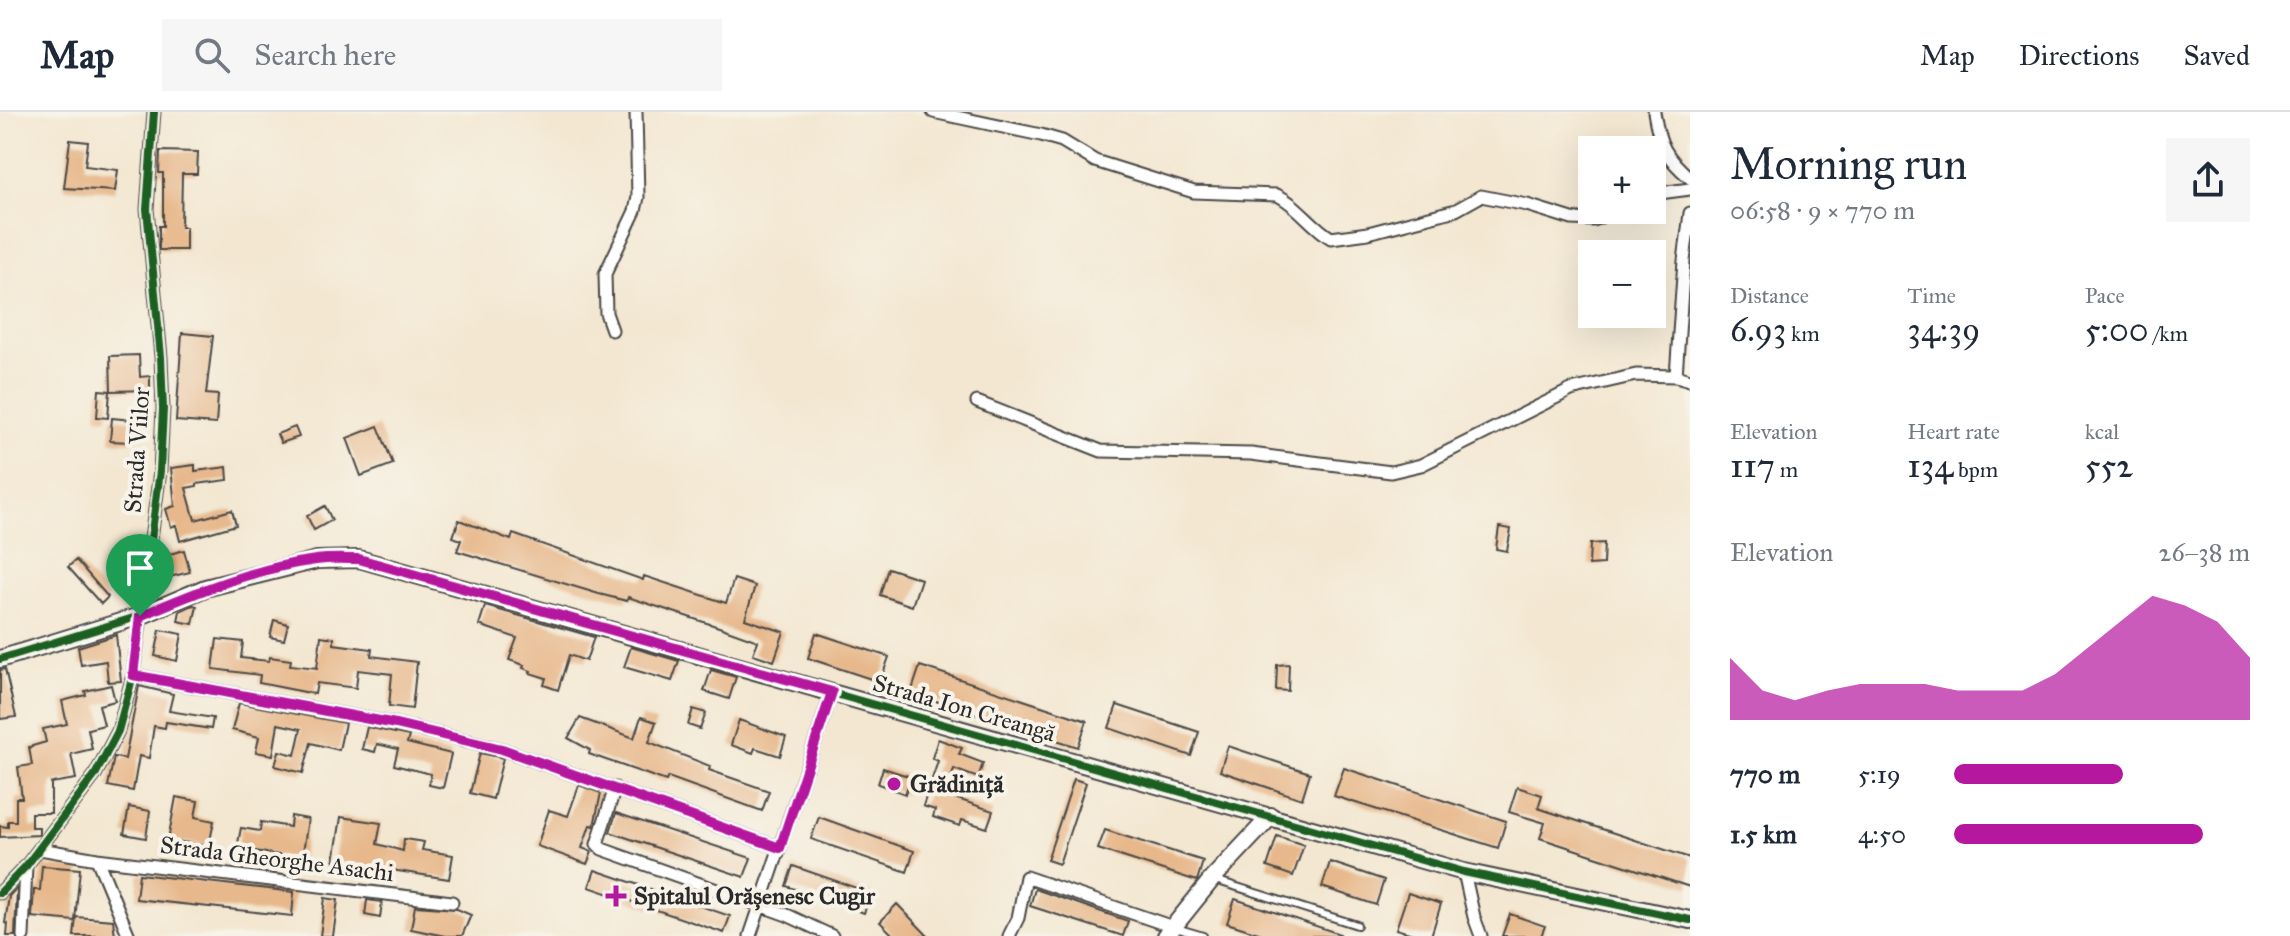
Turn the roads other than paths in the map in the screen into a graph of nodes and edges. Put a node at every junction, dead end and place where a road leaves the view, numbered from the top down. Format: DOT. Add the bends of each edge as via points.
graph roads {
  1 [pos="154,112"];
  2 [pos="636,112"];
  3 [pos="933,112"];
  4 [pos="1654,112"];
  5 [pos="1690,178"];
  6 [pos="1690,189"];
  7 [pos="1666,192"];
  8 [pos="1690,213"];
  9 [pos="1578,219"];
  10 [pos="612,330"];
  11 [pos="1676,376"];
  12 [pos="1690,380"];
  13 [pos="977,402"];
  14 [pos="140,616"];
  15 [pos="0,659"];
  16 [pos="133,675"];
  17 [pos="832,692"];
  18 [pos="615,788"];
  19 [pos="1271,816"];
  20 [pos="780,848"];
  21 [pos="40,849"];
  22 [pos="97,859"];
  23 [pos="26,866"];
  24 [pos="1464,872"];
  25 [pos="1212,879"];
  26 [pos="0,893"];
  27 [pos="452,902"];
  28 [pos="761,905"];
  29 [pos="1690,920"];
  30 [pos="1357,925"];
  31 [pos="1170,931"];
  32 [pos="23,936"];
  33 [pos="129,936"];
  34 [pos="750,936"];
  35 [pos="832,936"];
  36 [pos="1009,936"];
  37 [pos="1203,936"];
  38 [pos="1481,936"];
  1 -- 14 [label="street, Strada Viilor" via="147,209 163,409"];
  2 -- 10 [label="street" via="638,197 605,274"];
  3 -- 9 [label="street" via="1062,141 1095,161 1194,192 1277,195 1331,238 1456,210 1481,196"];
  4 -- 5 [label="street" via="1665,154"];
  6 -- 7 [label="street"];
  8 -- 11 [label="street"];
  11 -- 12 [label="street"];
  11 -- 13 [label="street" via="1636,375 1571,390 1421,465 1391,472 1251,454 1101,451"];
  14 -- 15 [label="street, Strada Ion Creangă"];
  14 -- 16 [label="street, Strada Viilor"];
  14 -- 17 [label="street, Strada Ion Creangă" via="205,588 260,573 317,560 359,559"];
  16 -- 18 [label="street" via="466,740"];
  16 -- 21 [label="street, Strada Viilor" via="109,752"];
  17 -- 19 [label="street, Strada Ion Creangă"];
  17 -- 20 [label="street"];
  18 -- 20 [label="street"];
  18 -- 28 [label="street" via="597,844 602,849"];
  19 -- 24 [label="street, Strada Ion Creangă"];
  19 -- 25 [label="street"];
  20 -- 28 [label="street"];
  21 -- 22 [label="street, Strada Gheorghe Asachi"];
  21 -- 23 [label="street, Strada Viilor"];
  22 -- 27 [label="street, Strada Gheorghe Asachi"];
  22 -- 33 [label="street"];
  23 -- 26 [label="street, Strada Viilor"];
  23 -- 32 [label="street"];
  24 -- 29 [label="street, Strada Ion Creangă"];
  24 -- 38 [label="street"];
  25 -- 30 [label="lane"];
  25 -- 31 [label="street"];
  28 -- 34 [label="street"];
  28 -- 35 [label="street"];
  31 -- 36 [label="street" via="1026,877"];
  31 -- 37 [label="lane"];
}
